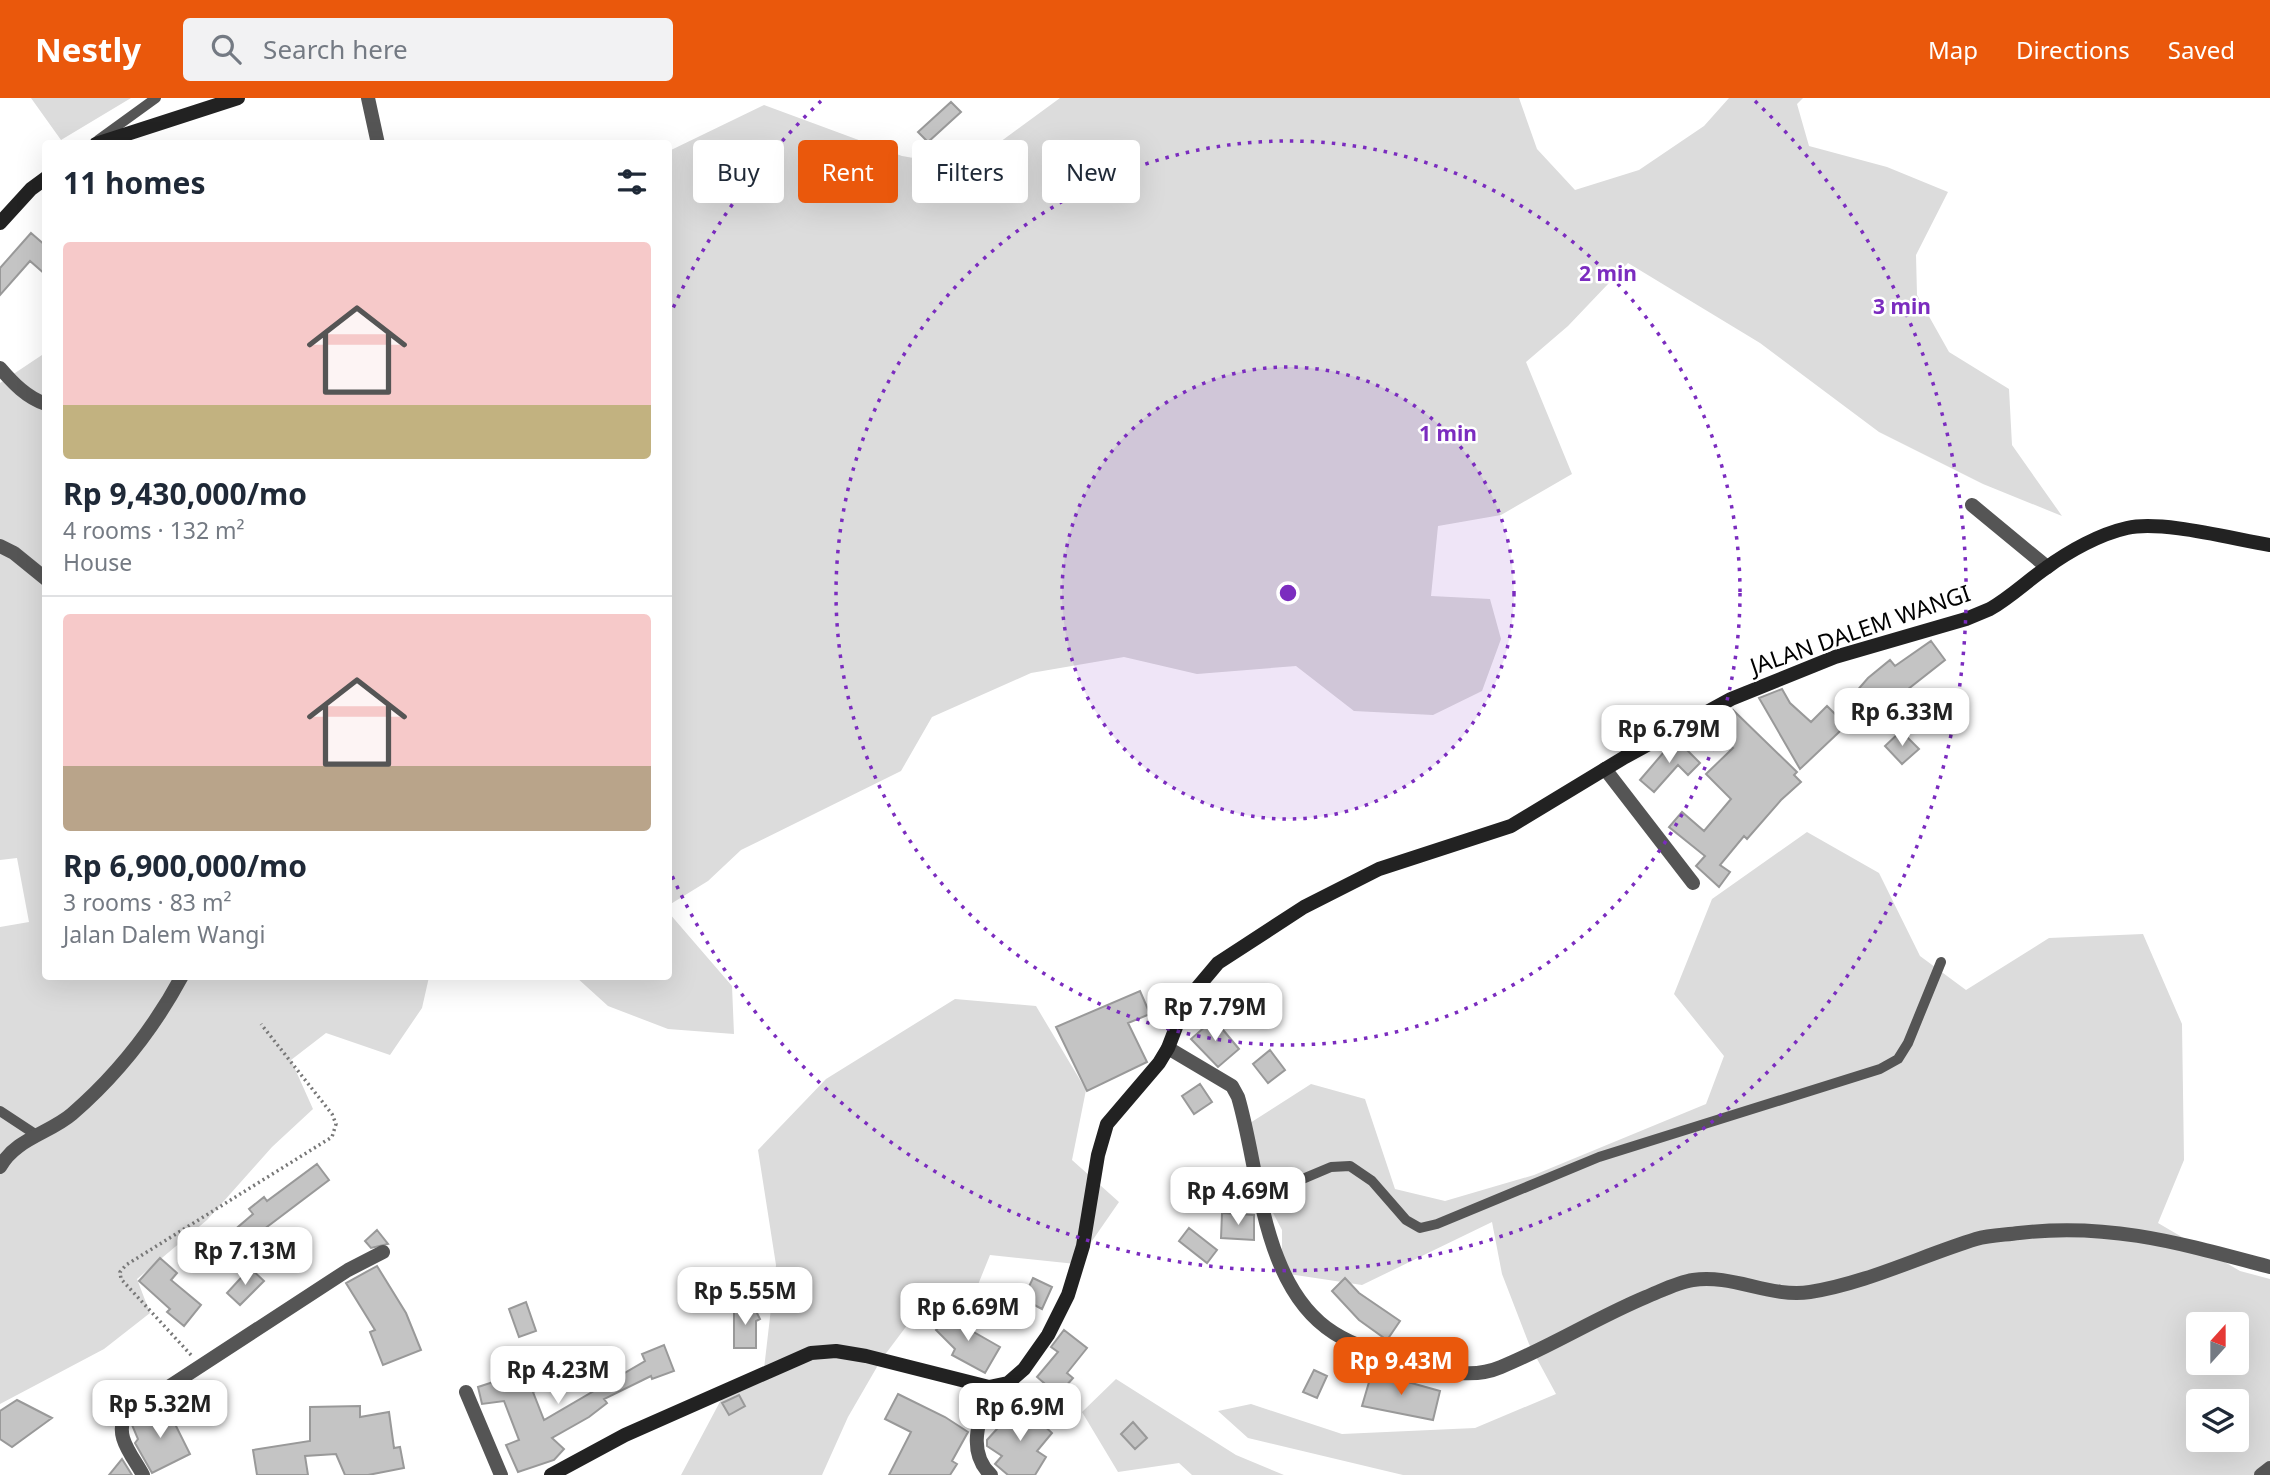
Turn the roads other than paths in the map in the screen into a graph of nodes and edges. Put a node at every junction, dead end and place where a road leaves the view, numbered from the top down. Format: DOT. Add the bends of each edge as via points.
graph roads {
  1 [pos="156,98"];
  2 [pos="238,98"];
  3 [pos="368,98"];
  4 [pos="99,140"];
  5 [pos="107,140"];
  6 [pos="377,140"];
  7 [pos="42,182"];
  8 [pos="0,223"];
  9 [pos="0,368"];
  10 [pos="42,403"];
  11 [pos="1972,505"];
  12 [pos="2270,545"];
  13 [pos="0,546"];
  14 [pos="2047,567"];
  15 [pos="42,576"];
  16 [pos="1605,769"];
  17 [pos="1693,883"];
  18 [pos="1941,962"];
  19 [pos="180,980"];
  20 [pos="1168,1048"];
  21 [pos="0,1111"];
  22 [pos="38,1136"];
  23 [pos="0,1167"];
  24 [pos="1261,1197"];
  25 [pos="383,1252"];
  26 [pos="2270,1267"];
  27 [pos="989,1387"];
  28 [pos="466,1392"];
  29 [pos="2270,1468"];
  30 [pos="143,1475"];
  31 [pos="501,1475"];
  32 [pos="551,1475"];
  33 [pos="991,1475"];
  34 [pos="2261,1475"];
  1 -- 4 [label="lane"];
  2 -- 5 [label="street"];
  3 -- 6 [label="street"];
  7 -- 8 [label="street"];
  9 -- 10 [label="street" via="13,384"];
  11 -- 14 [label="street"];
  12 -- 14 [label="street, JALAN DALEM WANGI" via="2129,527 2099,537"];
  13 -- 15 [label="street"];
  14 -- 16 [label="street, JALAN DALEM WANGI" via="1990,609 1786,675 1731,699"];
  16 -- 17 [label="street"];
  16 -- 20 [label="street, JALAN DALEM WANGI" via="1511,826 1379,869 1304,907 1218,963 1199,981"];
  18 -- 24 [label="lane" via="1908,1043 1898,1059 1880,1069 1600,1157 1437,1224 1420,1228 1406,1220 1372,1181 1350,1166 1331,1167"];
  19 -- 22 [label="street" via="154,1025 104,1084 70,1116"];
  20 -- 24 [label="street" via="1232,1086 1245,1121"];
  20 -- 27 [label="street, JALAN DALEM WANGI" via="1107,1125 1097,1155 1083,1246 1068,1295 1048,1335 1024,1369 1008,1383"];
  21 -- 22 [label="lane"];
  22 -- 23 [label="street" via="18,1145"];
  24 -- 26 [label="street" via="1279,1262 1308,1310 1332,1332 1361,1347 1473,1375 1499,1368 1617,1309 1693,1280 1729,1280 1774,1292 1807,1292 1846,1284 1979,1238 2057,1229 2155,1237"];
  25 -- 30 [label="street" via="348,1270 127,1414 120,1432"];
  27 -- 32 [label="street" via="866,1356 811,1353 625,1436"];
  27 -- 33 [label="street" via="975,1448"];
  28 -- 31 [label="street"];
  29 -- 34 [label="street"];
}
